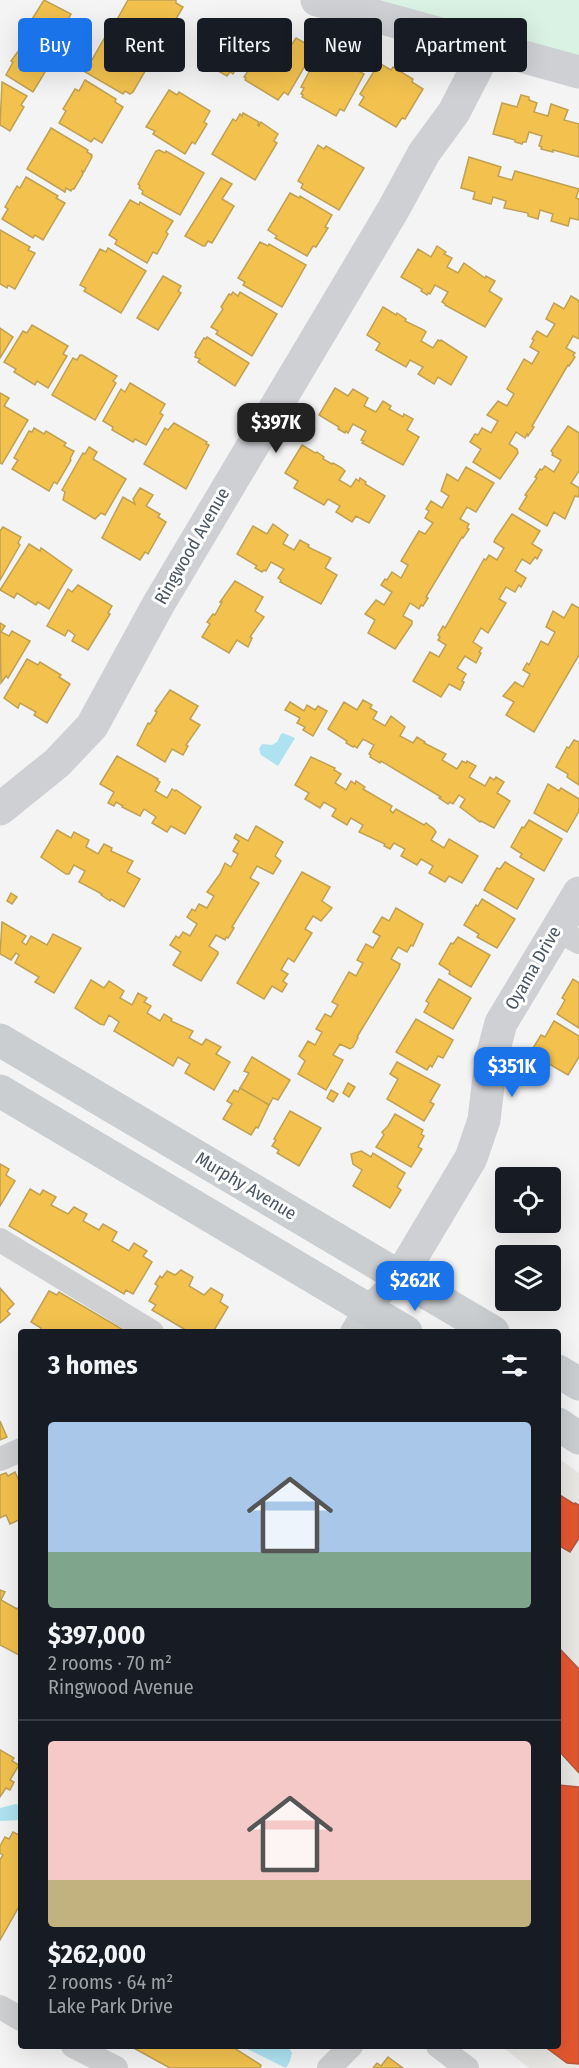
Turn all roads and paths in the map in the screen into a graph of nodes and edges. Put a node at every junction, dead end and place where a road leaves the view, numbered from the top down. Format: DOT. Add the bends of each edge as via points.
graph roads {
  1 [pos="317,0"];
  2 [pos="394,21"];
  3 [pos="527,57"];
  4 [pos="475,72"];
  5 [pos="579,72"];
  6 [pos="0,809"];
  7 [pos="579,893"];
  8 [pos="567,936"];
  9 [pos="0,1040"];
  10 [pos="0,1091"];
  11 [pos="0,1240"];
  12 [pos="400,1277"];
  13 [pos="380,1326"];
  14 [pos="147,1329"];
  15 [pos="488,1329"];
  16 [pos="561,1373"];
  17 [pos="579,1384"];
  18 [pos="561,1426"];
  19 [pos="579,1438"];
  20 [pos="18,1451"];
  21 [pos="0,1460"];
  22 [pos="0,2007"];
  23 [pos="18,2017"];
  24 [pos="80,2049"];
  25 [pos="348,2049"];
  26 [pos="442,2049"];
  27 [pos="116,2068"];
  28 [pos="329,2068"];
  29 [pos="467,2068"];
  1 -- 2 [label="street"];
  3 -- 5 [label="street"];
  4 -- 6 [label="street, Ringwood Avenue" via="163,595 92,726 57,763"];
  7 -- 8 [label="street, Oyama Drive"];
  8 -- 12 [label="street, Oyama Drive" via="501,1023 491,1060 484,1120 471,1158"];
  9 -- 12 [label="main road, Murphy Avenue"];
  10 -- 13 [label="main road"];
  11 -- 14 [label="street"];
  12 -- 13 [label="street"];
  12 -- 15 [label="main road, Murphy Avenue"];
  16 -- 17 [label="main road"];
  18 -- 19 [label="main road"];
  20 -- 21 [label="street"];
  22 -- 23 [label="street"];
  24 -- 27 [label="street"];
  25 -- 28 [label="street"];
  26 -- 29 [label="street"];
}
